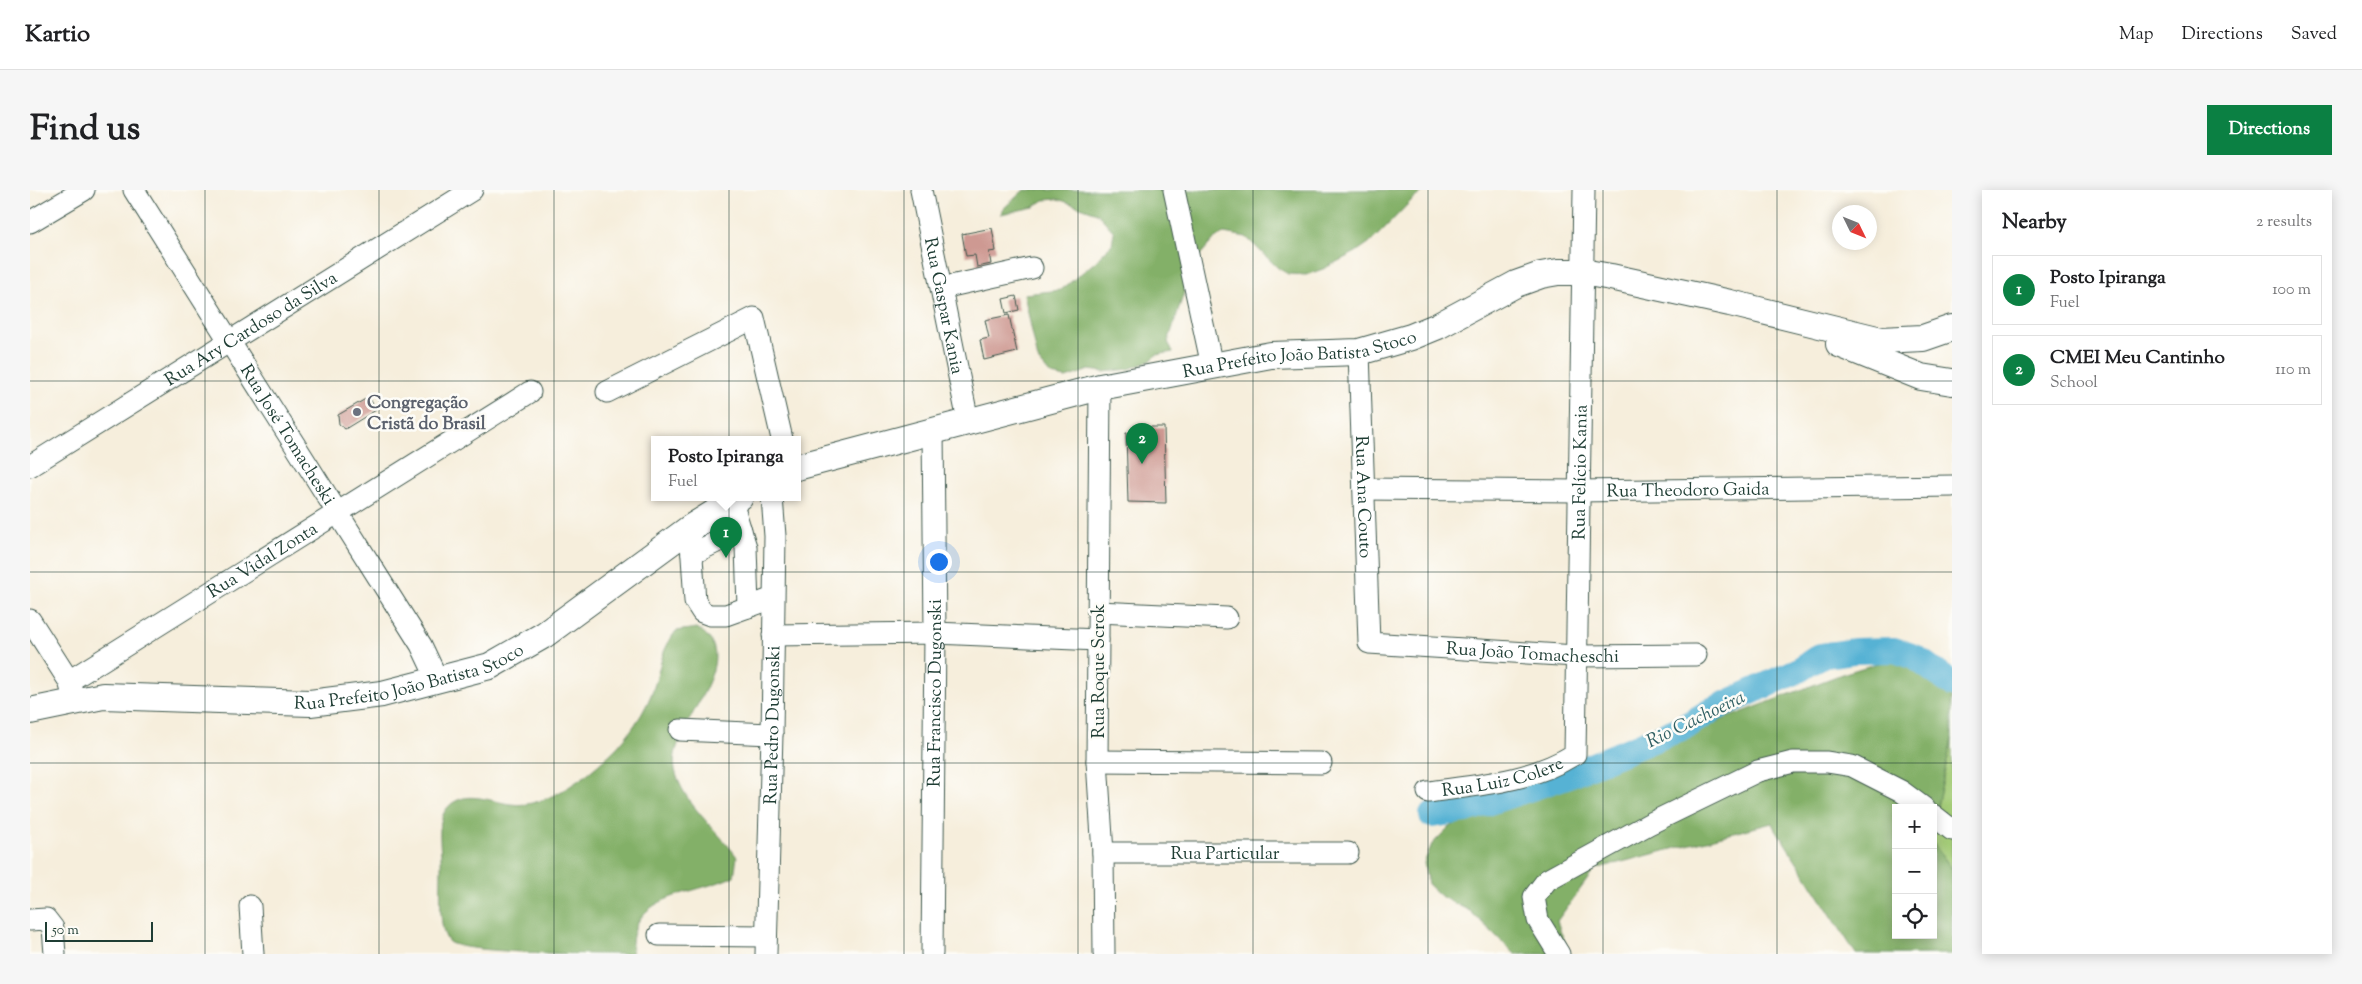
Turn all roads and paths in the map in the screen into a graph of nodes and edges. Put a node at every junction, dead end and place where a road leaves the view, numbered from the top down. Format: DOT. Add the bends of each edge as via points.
graph roads {
  1 [pos="84,190"];
  2 [pos="134,190"];
  3 [pos="472,190"];
  4 [pos="922,190"];
  5 [pos="1174,190"];
  6 [pos="1584,190"];
  7 [pos="30,222"];
  8 [pos="1032,268"];
  9 [pos="1582,272"];
  10 [pos="942,288"];
  11 [pos="1794,320"];
  12 [pos="1952,328"];
  13 [pos="229,341"];
  14 [pos="1359,352"];
  15 [pos="1212,366"];
  16 [pos="1952,382"];
  17 [pos="1100,387"];
  18 [pos="530,392"];
  19 [pos="607,392"];
  20 [pos="968,421"];
  21 [pos="933,431"];
  22 [pos="781,436"];
  23 [pos="30,466"];
  24 [pos="801,466"];
  25 [pos="1952,486"];
  26 [pos="1364,489"];
  27 [pos="1578,491"];
  28 [pos="733,501"];
  29 [pos="736,501"];
  30 [pos="772,501"];
  31 [pos="337,512"];
  32 [pos="690,528"];
  33 [pos="775,536"];
  34 [pos="744,539"];
  35 [pos="692,554"];
  36 [pos="772,598"];
  37 [pos="748,607"];
  38 [pos="1098,612"];
  39 [pos="1227,618"];
  40 [pos="30,620"];
  41 [pos="935,633"];
  42 [pos="773,635"];
  43 [pos="1098,640"];
  44 [pos="1369,643"];
  45 [pos="1696,655"];
  46 [pos="1576,656"];
  47 [pos="438,681"];
  48 [pos="72,691"];
  49 [pos="30,711"];
  50 [pos="680,730"];
  51 [pos="772,734"];
  52 [pos="1575,754"];
  53 [pos="1097,761"];
  54 [pos="1321,763"];
  55 [pos="1428,792"];
  56 [pos="1919,804"];
  57 [pos="1937,818"];
  58 [pos="1952,830"];
  59 [pos="1103,853"];
  60 [pos="1348,853"];
  61 [pos="250,906"];
  62 [pos="30,920"];
  63 [pos="659,935"];
  64 [pos="766,945"];
  65 [pos="55,954"];
  66 [pos="252,954"];
  67 [pos="932,954"];
  68 [pos="1104,954"];
  69 [pos="1559,954"];
  1 -- 7 [label="street"];
  2 -- 13 [label="street, Rua José Tomacheski"];
  3 -- 13 [label="street, Rua Ary Cardoso da Silva"];
  4 -- 10 [label="street, Rua Gaspar Kania"];
  5 -- 15 [label="street"];
  6 -- 9 [label="street, Rua Felício Kania"];
  8 -- 10 [label="street"];
  9 -- 11 [label="main road, Rua Prefeito João Batista Stoco"];
  9 -- 14 [label="main road, Rua Prefeito João Batista Stoco" via="1541,275 1508,288 1438,326"];
  9 -- 27 [label="street, Rua Felício Kania"];
  10 -- 20 [label="street, Rua Gaspar Kania"];
  11 -- 12 [label="main road, Rua Prefeito João Batista Stoco" via="1881,340 1923,338"];
  11 -- 16 [label="main road, Rua Prefeito João Batista Stoco" via="1847,348 1896,368"];
  13 -- 23 [label="street, Rua Ary Cardoso da Silva"];
  13 -- 31 [label="street, Rua José Tomacheski"];
  14 -- 15 [label="main road, Rua Prefeito João Batista Stoco" via="1271,355"];
  14 -- 26 [label="street, Rua Ana Couto"];
  15 -- 17 [label="main road, Rua Prefeito João Batista Stoco"];
  17 -- 20 [label="main road, Rua Prefeito João Batista Stoco"];
  17 -- 38 [label="street, Rua Roque Scrok"];
  18 -- 31 [label="street, Rua Vidal Zonta"];
  19 -- 22 [label="street" via="754,318"];
  20 -- 21 [label="main road, Rua Prefeito João Batista Stoco"];
  21 -- 24 [label="main road, Rua Prefeito João Batista Stoco"];
  21 -- 41 [label="street, Rua Francisco Dugonski"];
  25 -- 27 [label="street, Rua Theodoro Gaida"];
  26 -- 27 [label="street, Rua Theodoro Gaida"];
  26 -- 44 [label="street, Rua Ana Couto"];
  27 -- 46 [label="street, Rua Felício Kania"];
  28 -- 32 [label="main road, Rua Prefeito João Batista Stoco"];
  29 -- 34 [label="street"];
  30 -- 33 [label="street, Rua Pedro Dugonski"];
  31 -- 47 [label="street, Rua José Tomacheski" via="421,645"];
  31 -- 48 [label="street, Rua Vidal Zonta"];
  32 -- 35 [label="street"];
  32 -- 47 [label="main road, Rua Prefeito João Batista Stoco" via="544,635 490,666"];
  33 -- 34 [label="street"];
  33 -- 36 [label="street, Rua Pedro Dugonski"];
  34 -- 35 [label="street"];
  34 -- 37 [label="street"];
  35 -- 37 [label="street" via="695,601 702,612 726,615"];
  36 -- 37 [label="street"];
  36 -- 42 [label="street, Rua Pedro Dugonski"];
  38 -- 39 [label="street"];
  38 -- 43 [label="street, Rua Roque Scrok"];
  40 -- 48 [label="street"];
  41 -- 42 [label="street"];
  41 -- 43 [label="street"];
  41 -- 67 [label="street, Rua Francisco Dugonski"];
  42 -- 51 [label="street, Rua Pedro Dugonski"];
  43 -- 53 [label="street, Rua Roque Scrok"];
  44 -- 46 [label="street, Rua João Tomacheschi"];
  45 -- 46 [label="street, Rua João Tomacheschi"];
  46 -- 52 [label="street, Rua Felício Kania"];
  47 -- 48 [label="main road, Rua Prefeito João Batista Stoco" via="382,694 310,703 103,696"];
  48 -- 49 [label="main road, Rua Prefeito João Batista Stoco"];
  50 -- 51 [label="street"];
  51 -- 64 [label="street, Rua Pedro Dugonski"];
  52 -- 55 [label="street, Rua Luiz Colere" via="1560,764 1510,781"];
  53 -- 54 [label="street"];
  53 -- 59 [label="street, Rua Roque Scrok"];
  56 -- 69 [label="street" via="1901,791 1852,766 1793,762 1758,771 1649,824 1547,880 1534,897 1538,920"];
  57 -- 58 [label="street"];
  59 -- 60 [label="street, Rua Particular"];
  59 -- 68 [label="street, Rua Roque Scrok"];
  61 -- 66 [label="street"];
  62 -- 65 [label="street" via="46,919 53,928"];
  63 -- 64 [label="street"];
}
